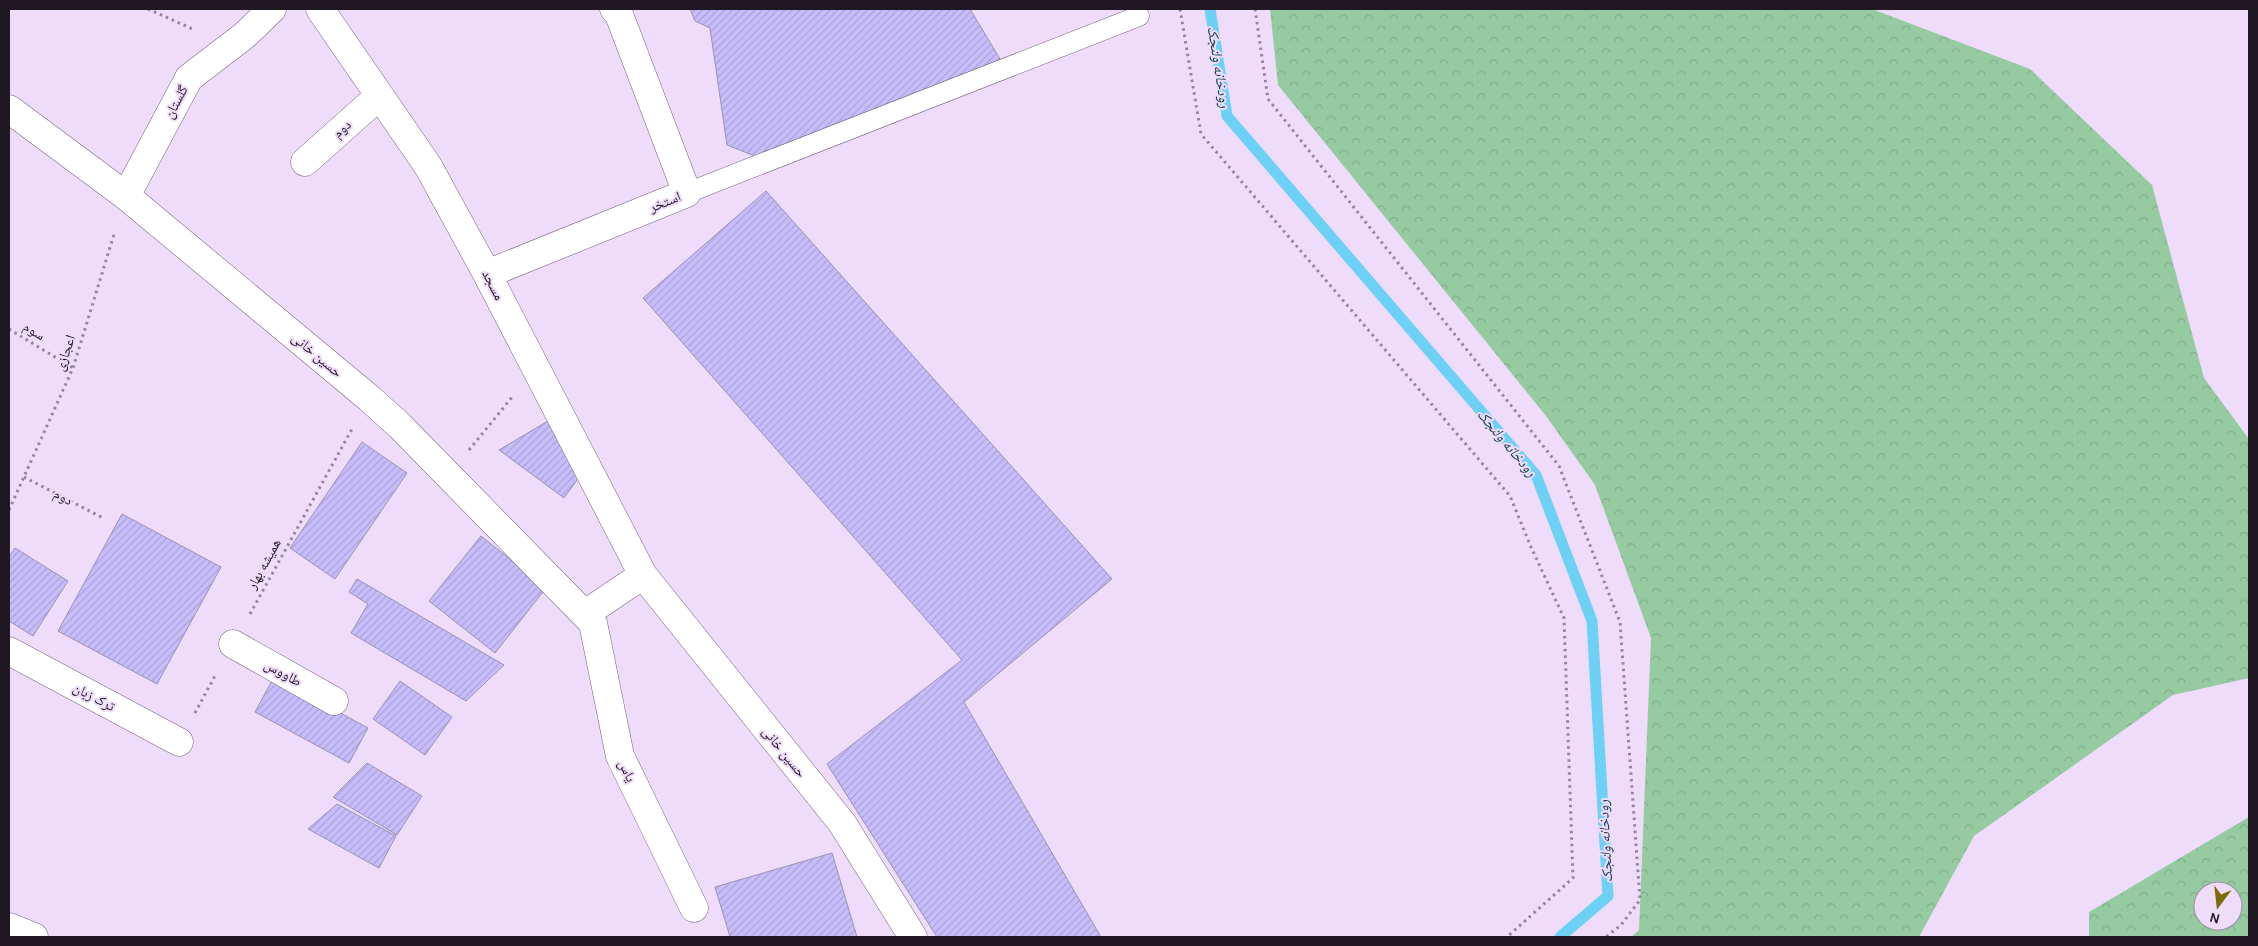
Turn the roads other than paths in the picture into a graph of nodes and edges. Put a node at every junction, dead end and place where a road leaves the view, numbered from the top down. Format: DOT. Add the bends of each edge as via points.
graph roads {
  1 [pos="272,9"];
  2 [pos="320,9"];
  3 [pos="614,9"];
  4 [pos="1139,16"];
  5 [pos="379,96"];
  6 [pos="11,118"];
  7 [pos="305,162"];
  8 [pos="687,193"];
  9 [pos="126,196"];
  10 [pos="487,274"];
  11 [pos="643,575"];
  12 [pos="589,619"];
  13 [pos="233,644"];
  14 [pos="9,652"];
  15 [pos="334,701"];
  16 [pos="179,742"];
  17 [pos="694,908"];
  18 [pos="9,927"];
  19 [pos="34,937"];
  20 [pos="913,937"];
  1 -- 9 [label="street, گلستان" via="245,35 189,78"];
  2 -- 5 [label="street, مسجد"];
  3 -- 8 [label="street, استخر" via="618,12"];
  4 -- 8 [label="lane"];
  5 -- 7 [label="street, دوم"];
  5 -- 10 [label="street, مسجد" via="428,166"];
  6 -- 9 [label="street, حسین خانی"];
  8 -- 10 [label="street, استخر"];
  9 -- 12 [label="street, حسین خانی" via="400,426"];
  10 -- 11 [label="street, مسجد"];
  11 -- 12 [label="street"];
  11 -- 20 [label="street, حسین خانی" via="842,823"];
  12 -- 17 [label="street, یاس" via="620,756"];
  13 -- 15 [label="street, طاووس"];
  14 -- 16 [label="street, ترک زبان"];
  18 -- 19 [label="street"];
}
